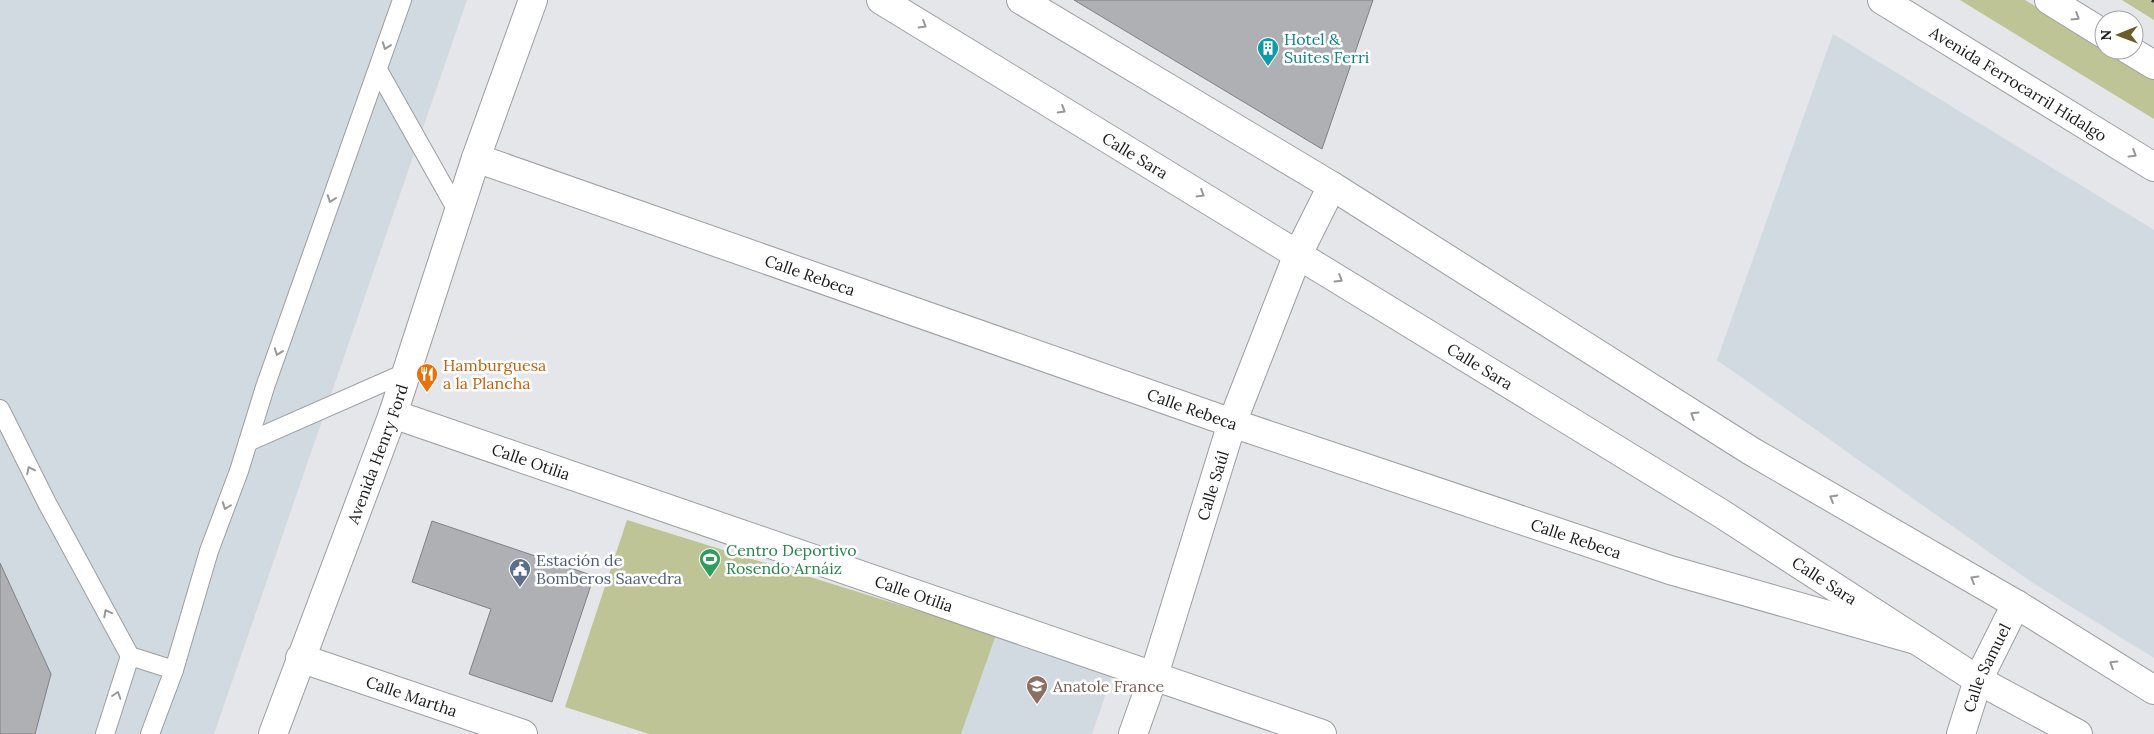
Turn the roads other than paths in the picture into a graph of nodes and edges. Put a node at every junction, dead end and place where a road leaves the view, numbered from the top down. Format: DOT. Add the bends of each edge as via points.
graph roads {
  1 [pos="402,0"];
  2 [pos="532,0"];
  3 [pos="882,0"];
  4 [pos="1021,0"];
  5 [pos="1882,0"];
  6 [pos="2049,0"];
  7 [pos="2094,28"];
  8 [pos="378,70"];
  9 [pos="476,158"];
  10 [pos="2154,167"];
  11 [pos="1332,186"];
  12 [pos="458,212"];
  13 [pos="1298,254"];
  14 [pos="405,373"];
  15 [pos="0,409"];
  16 [pos="392,414"];
  17 [pos="1232,423"];
  18 [pos="248,442"];
  19 [pos="2016,604"];
  20 [pos="1916,640"];
  21 [pos="130,656"];
  22 [pos="300,658"];
  23 [pos="174,670"];
  24 [pos="1154,675"];
  25 [pos="1978,680"];
  26 [pos="2154,690"];
  27 [pos="105,734"];
  28 [pos="150,734"];
  29 [pos="273,734"];
  30 [pos="523,734"];
  31 [pos="1133,734"];
  32 [pos="1322,734"];
  33 [pos="1961,734"];
  34 [pos="2078,734"];
  1 -- 8 [label="lane, one-way"];
  2 -- 9 [label="street, Avenida Henry Ford"];
  3 -- 13 [label="street, Calle Sara, one-way"];
  4 -- 11 [label="street"];
  5 -- 10 [label="street, Avenida Ferrocarril Hidalgo, one-way"];
  6 -- 7 [label="street, one-way"];
  8 -- 12 [label="lane"];
  8 -- 18 [label="lane, one-way" via="322,221"];
  9 -- 12 [label="street, Avenida Henry Ford"];
  9 -- 17 [label="street, Calle Rebeca"];
  11 -- 13 [label="street, Calle Saúl"];
  19 -- 11 [label="street, one-way" via="1751,451"];
  12 -- 14 [label="street, Avenida Henry Ford"];
  13 -- 17 [label="street, Calle Saúl"];
  13 -- 20 [label="street, Calle Sara, one-way" via="1722,514"];
  14 -- 16 [label="street, Avenida Henry Ford"];
  14 -- 18 [label="lane"];
  21 -- 15 [label="lane, one-way"];
  16 -- 22 [label="street, Avenida Henry Ford"];
  16 -- 24 [label="street, Calle Otilia"];
  17 -- 20 [label="street, Calle Rebeca" via="1670,570"];
  17 -- 24 [label="street, Calle Saúl"];
  18 -- 23 [label="lane, one-way" via="209,551"];
  19 -- 25 [label="street, Calle Samuel"];
  26 -- 19 [label="street, one-way"];
  20 -- 25 [label="street, Calle Sara"];
  21 -- 23 [label="lane"];
  27 -- 21 [label="lane, one-way"];
  22 -- 29 [label="street, Avenida Henry Ford"];
  22 -- 30 [label="street, Calle Martha"];
  23 -- 28 [label="lane"];
  24 -- 31 [label="street, Calle Saúl"];
  24 -- 32 [label="street, Calle Otilia"];
  25 -- 33 [label="street, Calle Samuel"];
  25 -- 34 [label="street, Calle Sara"];
}
